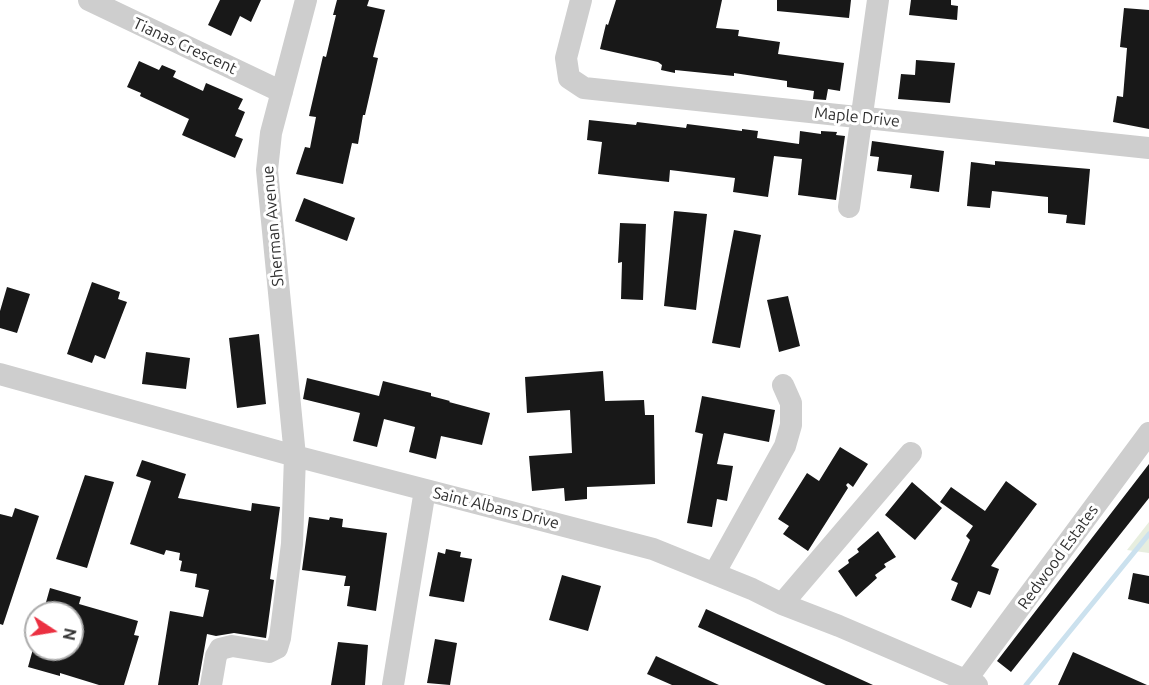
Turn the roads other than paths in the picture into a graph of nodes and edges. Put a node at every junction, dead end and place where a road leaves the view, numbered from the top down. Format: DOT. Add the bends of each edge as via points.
graph roads {
  1 [pos="89,0"];
  2 [pos="306,0"];
  3 [pos="581,0"];
  4 [pos="878,0"];
  5 [pos="282,92"];
  6 [pos="863,118"];
  7 [pos="1149,148"];
  8 [pos="849,207"];
  9 [pos="0,374"];
  10 [pos="783,385"];
  11 [pos="1149,433"];
  12 [pos="911,453"];
  13 [pos="295,456"];
  14 [pos="425,490"];
  15 [pos="714,574"];
  16 [pos="782,604"];
  17 [pos="972,683"];
  18 [pos="211,685"];
  19 [pos="393,685"];
  1 -- 5 [label="street, Tianas Crescent"];
  2 -- 5 [label="street, Sherman Avenue"];
  3 -- 6 [label="street, Maple Drive" via="566,58 569,78 584,88"];
  4 -- 6 [label="street"];
  5 -- 13 [label="street, Sherman Avenue" via="267,170"];
  6 -- 7 [label="street, Maple Drive"];
  6 -- 8 [label="street"];
  9 -- 13 [label="street, Saint Albans Drive"];
  10 -- 15 [label="street" via="791,403 791,425 785,446"];
  11 -- 17 [label="street, Redwood Estates"];
  12 -- 16 [label="street"];
  13 -- 14 [label="street, Saint Albans Drive"];
  13 -- 18 [label="street, Sherman Avenue" via="292,544 277,648 269,652 232,645 220,649"];
  14 -- 15 [label="street, Saint Albans Drive" via="653,549"];
  14 -- 19 [label="street"];
  15 -- 16 [label="street, Saint Albans Drive"];
  16 -- 17 [label="street, Saint Albans Drive"];
}
